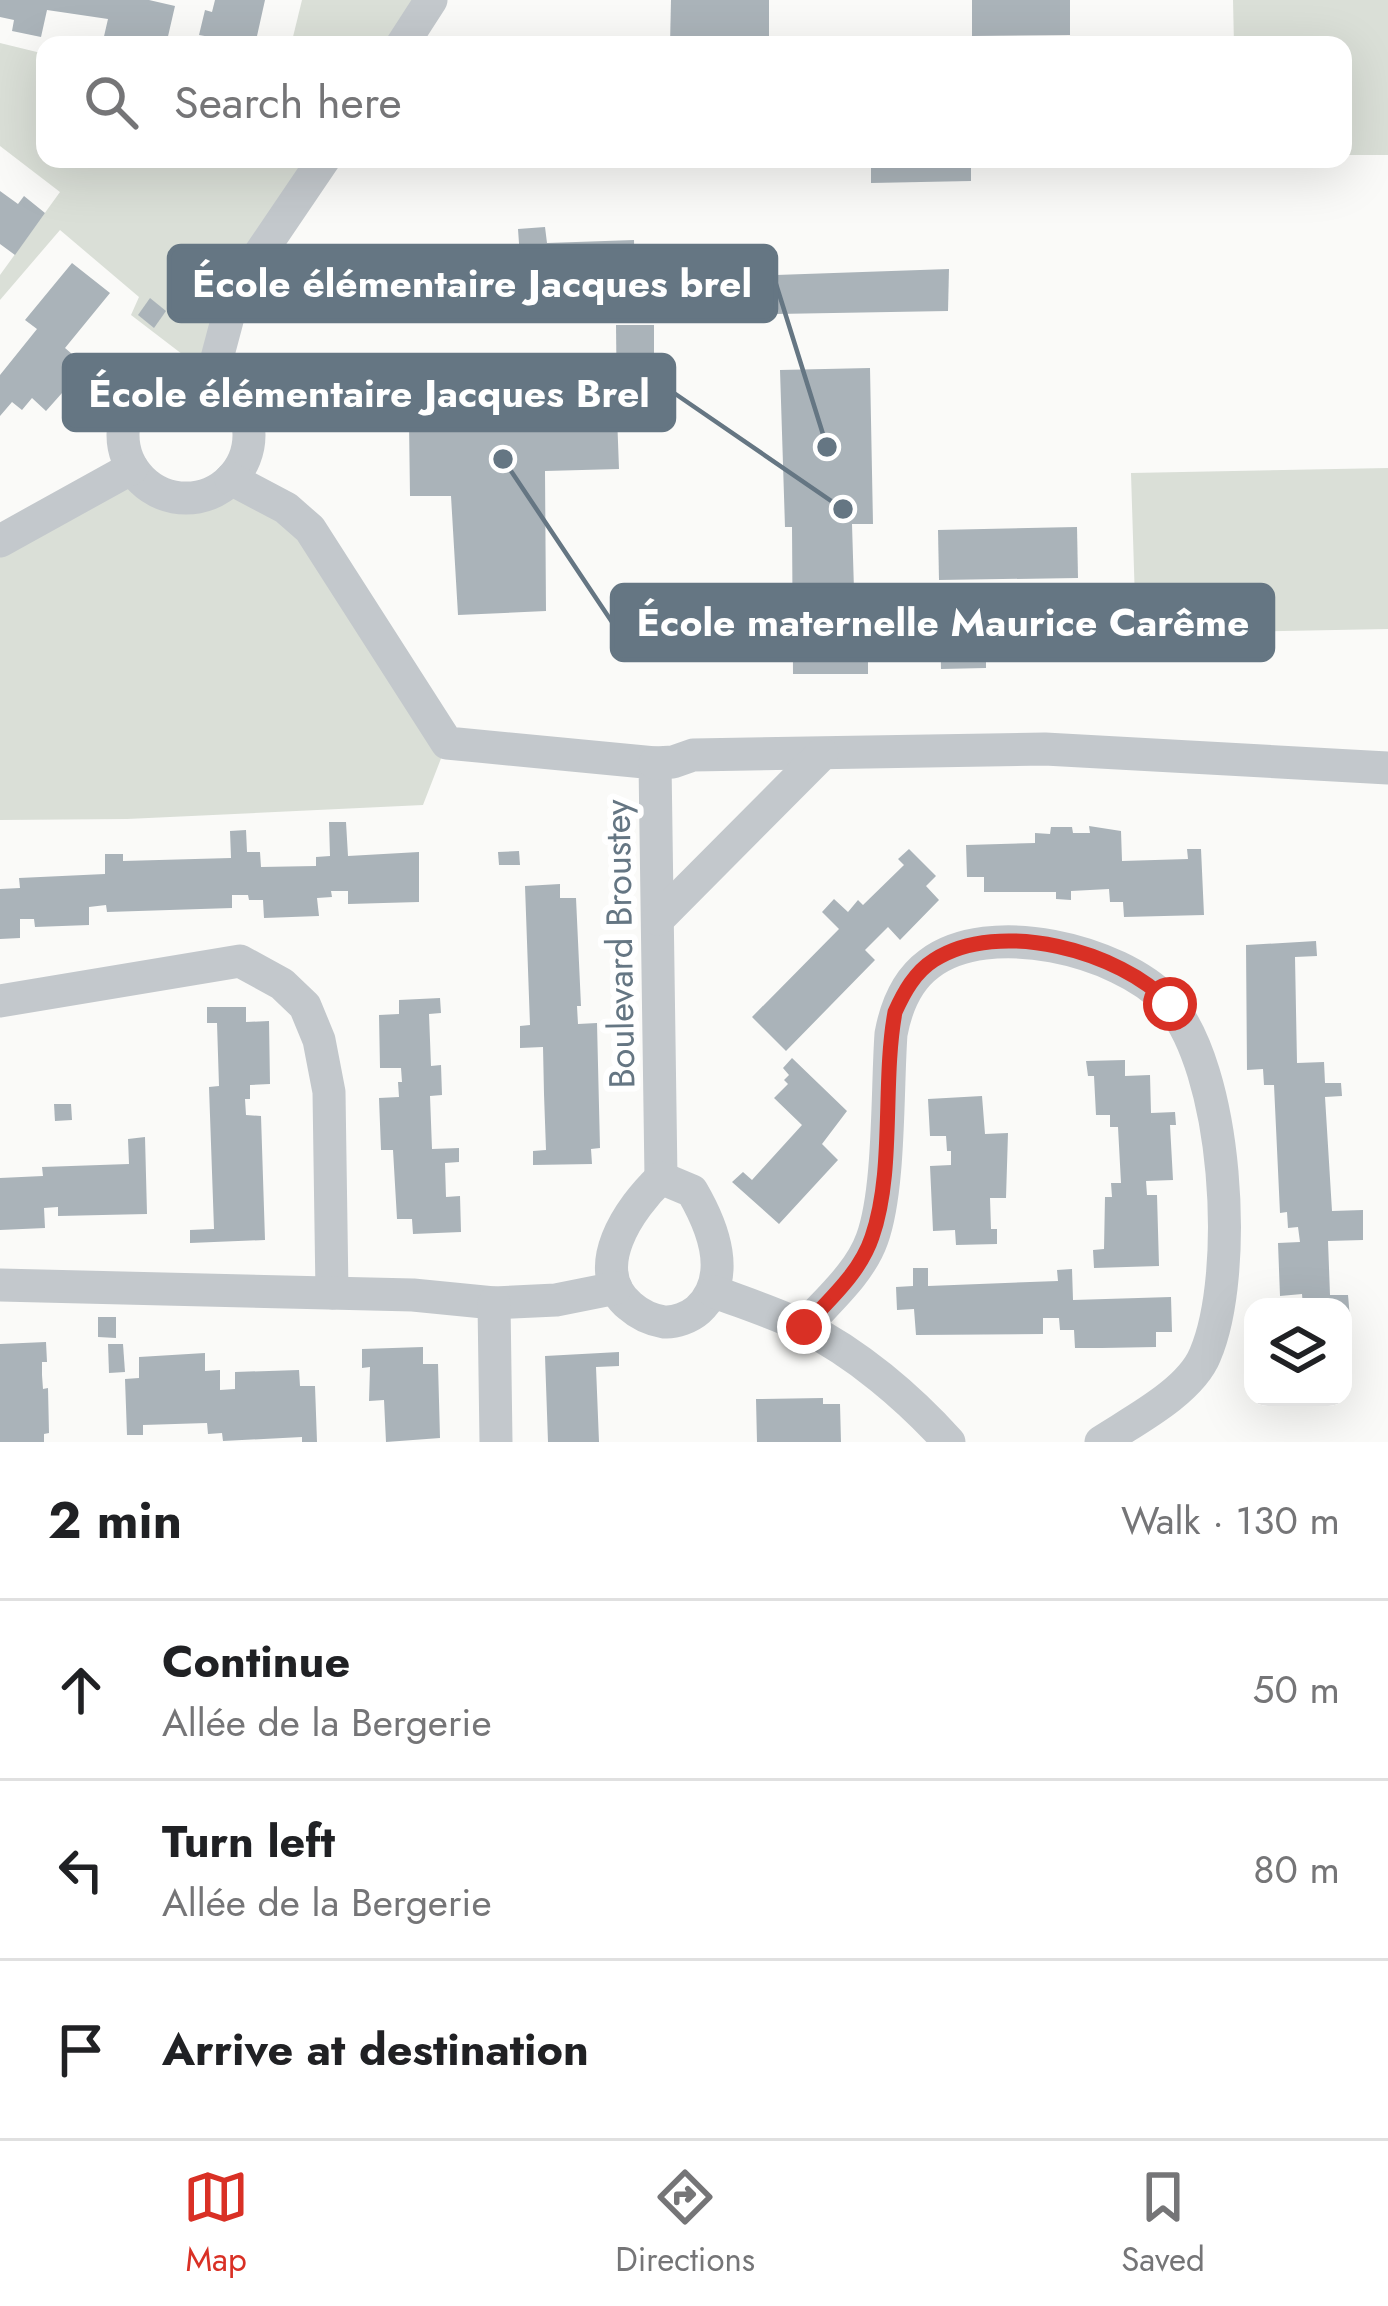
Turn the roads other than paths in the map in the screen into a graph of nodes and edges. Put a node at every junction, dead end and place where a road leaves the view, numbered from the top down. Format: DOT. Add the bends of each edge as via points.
graph roads {
  1 [pos="431,0"];
  2 [pos="408,36"];
  3 [pos="318,168"];
  4 [pos="212,377"];
  5 [pos="132,468"];
  6 [pos="230,479"];
  7 [pos="0,541"];
  8 [pos="822,754"];
  9 [pos="656,763"];
  10 [pos="1388,768"];
  11 [pos="658,919"];
  12 [pos="0,1001"];
  13 [pos="661,1178"];
  14 [pos="0,1285"];
  15 [pos="616,1288"];
  16 [pos="715,1292"];
  17 [pos="332,1293"];
  18 [pos="494,1303"];
  19 [pos="804,1327"];
  20 [pos="496,1442"];
  21 [pos="949,1442"];
  22 [pos="1100,1442"];
  1 -- 2 [label="street"];
  3 -- 4 [label="street" via="229,313"];
  4 -- 5 [label="street" via="172,373 138,393 123,429"];
  4 -- 6 [label="street" via="229,388 248,423 249,443"];
  5 -- 6 [label="street" via="178,497 214,492"];
  5 -- 7 [label="street"];
  6 -- 9 [label="street, Boulevard Broustey" via="310,529 447,743"];
  8 -- 9 [label="street"];
  8 -- 10 [label="street" via="1045,749"];
  8 -- 11 [label="street"];
  9 -- 11 [label="street, Boulevard Broustey"];
  11 -- 13 [label="street, Boulevard Broustey"];
  12 -- 17 [label="street" via="240,961 282,984 305,1006 329,1092"];
  13 -- 15 [label="street" via="620,1232"];
  13 -- 16 [label="street" via="692,1191 705,1214 715,1241"];
  14 -- 17 [label="street"];
  15 -- 16 [label="street" via="640,1314 667,1323 693,1315"];
  15 -- 18 [label="street"];
  16 -- 19 [label="street"];
  17 -- 18 [label="street"];
  18 -- 20 [label="street"];
  19 -- 21 [label="street" via="896,1391"];
  19 -- 22 [label="street" via="872,1240 891,1034 919,974 951,952 999,943 1103,960 1156,990 1190,1032 1207,1076 1225,1202 1220,1293 1205,1358 1170,1397"];
}
